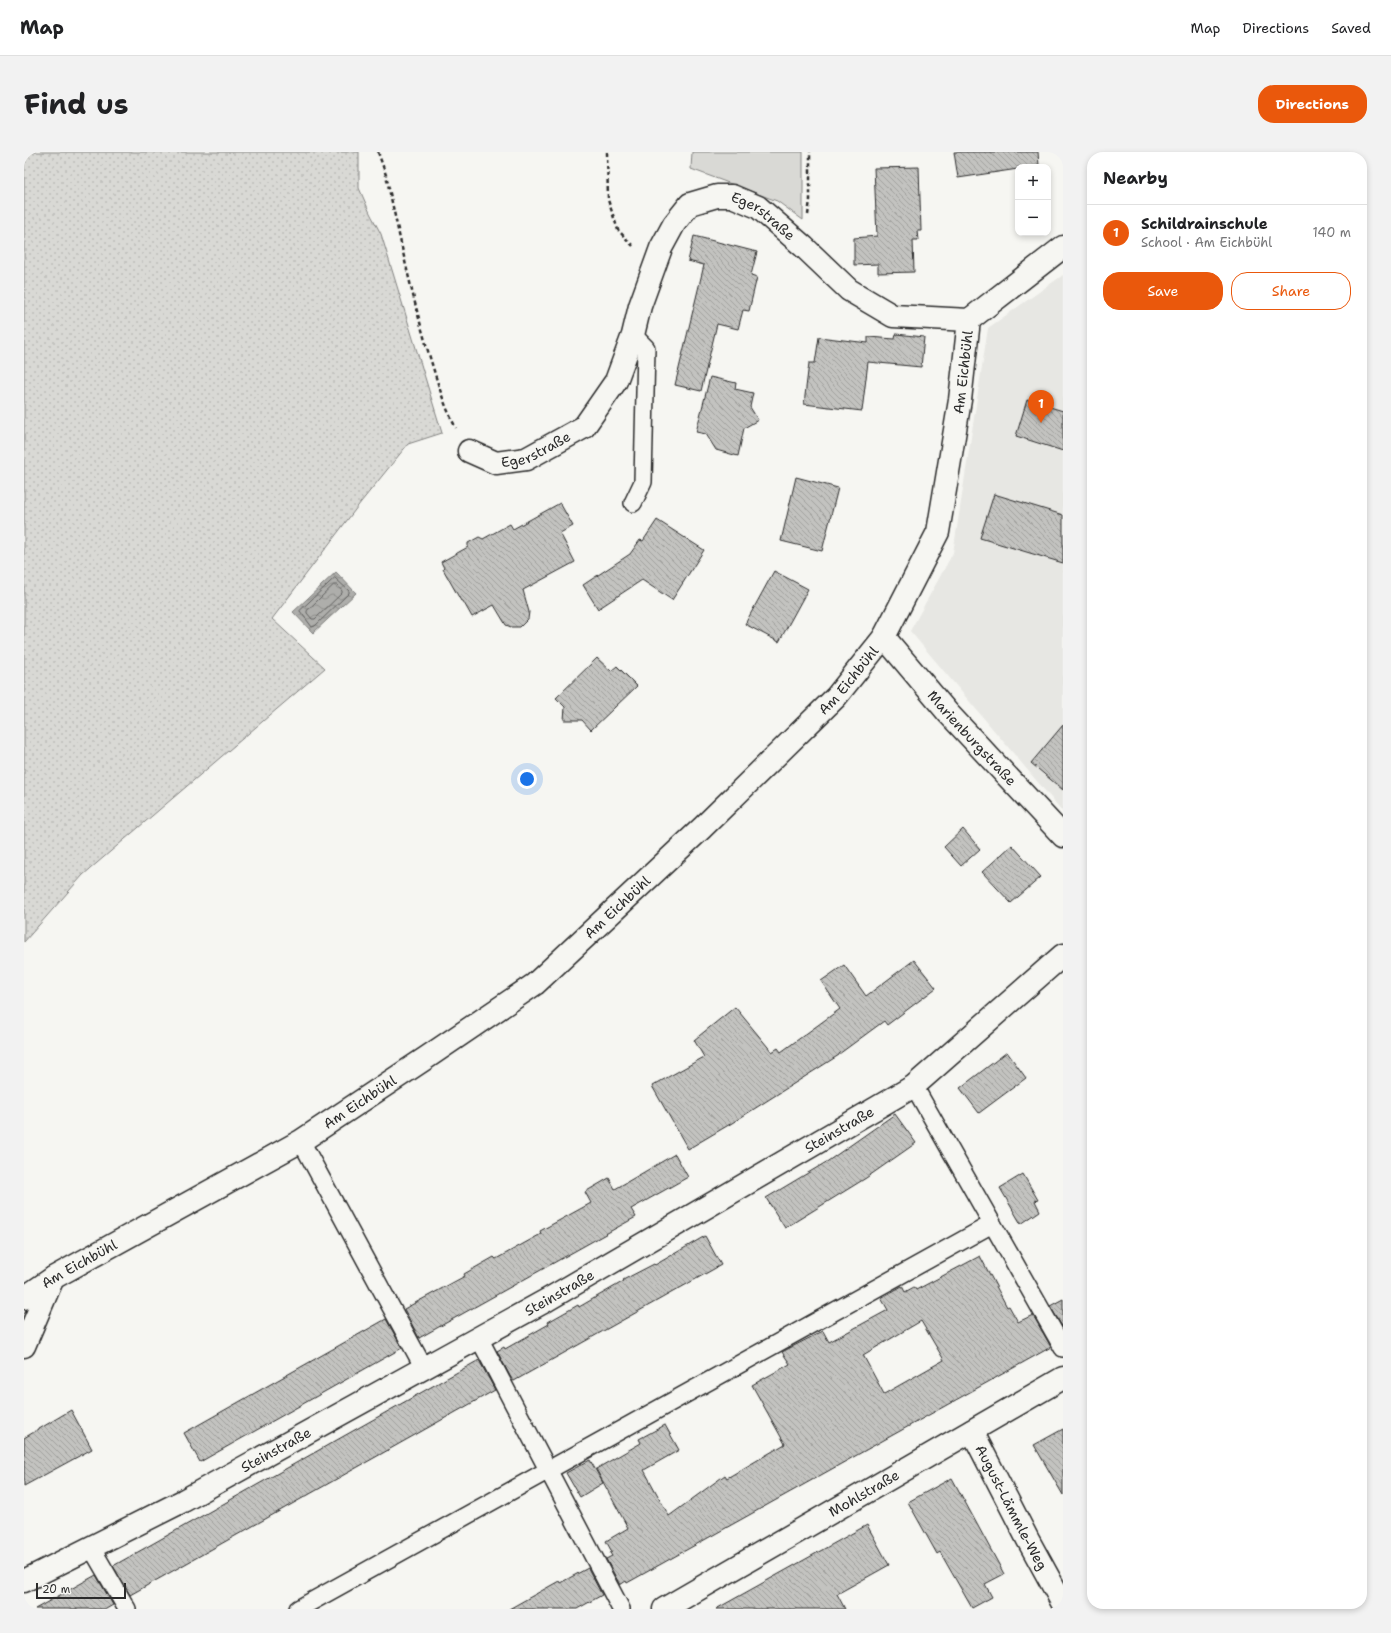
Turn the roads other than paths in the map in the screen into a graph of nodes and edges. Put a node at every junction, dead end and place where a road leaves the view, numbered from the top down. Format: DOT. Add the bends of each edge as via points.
graph roads {
  1 [pos="1063,247"];
  2 [pos="969,320"];
  3 [pos="633,335"];
  4 [pos="469,451"];
  5 [pos="633,503"];
  6 [pos="884,637"];
  7 [pos="1063,836"];
  8 [pos="1063,955"];
  9 [pos="914,1086"];
  10 [pos="301,1141"];
  11 [pos="992,1224"];
  12 [pos="53,1278"];
  13 [pos="24,1298"];
  14 [pos="479,1338"];
  15 [pos="24,1346"];
  16 [pos="1063,1348"];
  17 [pos="424,1368"];
  18 [pos="1063,1378"];
  19 [pos="972,1431"];
  20 [pos="549,1471"];
  21 [pos="91,1547"];
  22 [pos="24,1581"];
  23 [pos="1063,1604"];
  24 [pos="127,1609"];
  25 [pos="298,1609"];
  26 [pos="622,1609"];
  27 [pos="664,1609"];
  1 -- 2 [label="street"];
  2 -- 3 [label="street, Egerstraße" via="893,316 849,290 758,207 732,196 718,196 690,204 674,224 661,248 640,306"];
  2 -- 6 [label="street, Am Eichbühl" via="960,400 938,532"];
  3 -- 4 [label="street, Egerstraße" via="616,381 584,427 526,460 496,463"];
  3 -- 5 [label="lane" via="646,348 643,482"];
  6 -- 7 [label="street, Marienburgstraße" via="948,713"];
  6 -- 10 [label="street, Am Eichbühl" via="836,697 702,828 535,984"];
  8 -- 9 [label="street, Steinstraße"];
  9 -- 11 [label="lane"];
  9 -- 14 [label="street, Steinstraße"];
  10 -- 12 [label="street, Am Eichbühl"];
  10 -- 17 [label="lane"];
  11 -- 16 [label="lane"];
  11 -- 20 [label="lane"];
  12 -- 13 [label="street, Am Eichbühl"];
  12 -- 15 [label="street"];
  14 -- 17 [label="street, Steinstraße"];
  14 -- 20 [label="lane"];
  17 -- 21 [label="street, Steinstraße" via="183,1501"];
  18 -- 19 [label="street, Mohlstraße"];
  19 -- 23 [label="street, August-Lämmle-Weg"];
  19 -- 27 [label="street, Mohlstraße"];
  20 -- 25 [label="lane"];
  20 -- 26 [label="lane"];
  21 -- 22 [label="street, Steinstraße"];
  21 -- 24 [label="lane"];
}
